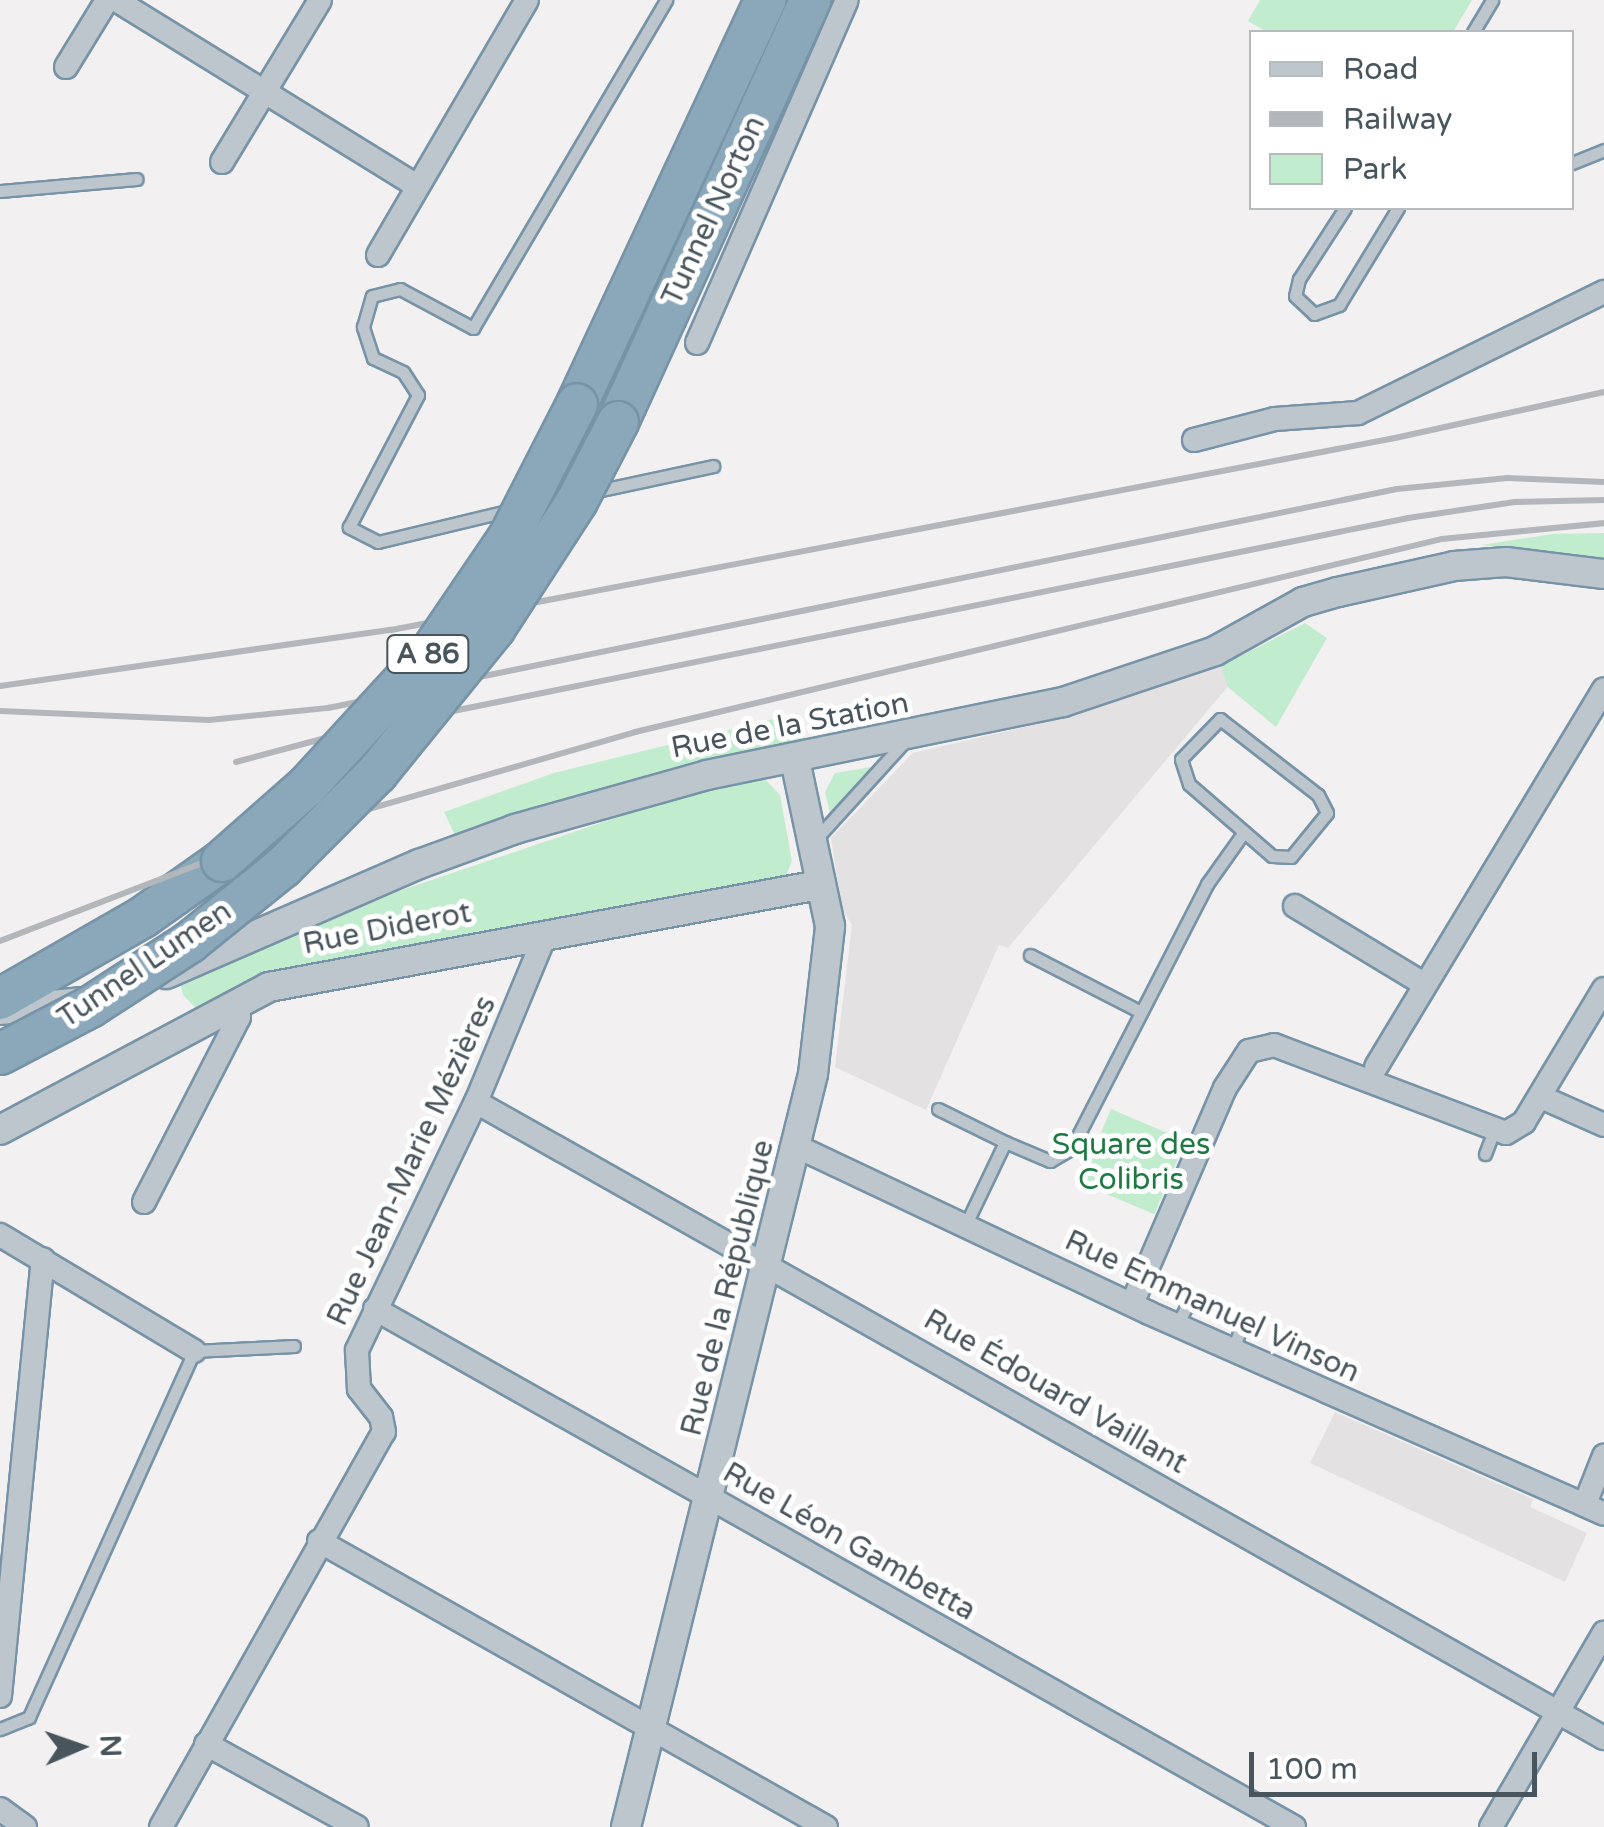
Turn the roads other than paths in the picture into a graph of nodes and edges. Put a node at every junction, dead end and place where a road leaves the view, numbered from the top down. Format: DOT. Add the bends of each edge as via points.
graph roads {
  1 [pos="107,0"];
  2 [pos="116,0"];
  3 [pos="320,0"];
  4 [pos="527,0"];
  5 [pos="666,0"];
  6 [pos="765,0"];
  7 [pos="810,0"];
  8 [pos="848,0"];
  9 [pos="1492,0"];
  10 [pos="1474,30"];
  11 [pos="66,67"];
  12 [pos="265,94"];
  13 [pos="1604,150"];
  14 [pos="222,162"];
  15 [pos="1574,162"];
  16 [pos="136,178"];
  17 [pos="417,186"];
  18 [pos="0,191"];
  19 [pos="1344,210"];
  20 [pos="1397,210"];
  21 [pos="378,255"];
  22 [pos="1604,292"];
  23 [pos="697,343"];
  24 [pos="1194,440"];
  25 [pos="713,466"];
  26 [pos="558,500"];
  27 [pos="539,504"];
  28 [pos="1604,574"];
  29 [pos="1604,689"];
  30 [pos="912,735"];
  31 [pos="795,760"];
  32 [pos="1244,832"];
  33 [pos="811,844"];
  34 [pos="283,867"];
  35 [pos="819,885"];
  36 [pos="1295,906"];
  37 [pos="544,938"];
  38 [pos="1030,956"];
  39 [pos="1424,984"];
  40 [pos="1604,989"];
  41 [pos="0,999"];
  42 [pos="237,1002"];
  43 [pos="0,1010"];
  44 [pos="1141,1012"];
  45 [pos="0,1054"];
  46 [pos="1376,1067"];
  47 [pos="1541,1097"];
  48 [pos="476,1102"];
  49 [pos="938,1109"];
  50 [pos="1604,1124"];
  51 [pos="0,1130"];
  52 [pos="1494,1131"];
  53 [pos="1004,1142"];
  54 [pos="798,1148"];
  55 [pos="1485,1154"];
  56 [pos="144,1202"];
  57 [pos="964,1226"];
  58 [pos="0,1235"];
  59 [pos="43,1259"];
  60 [pos="770,1262"];
  61 [pos="1188,1303"];
  62 [pos="1132,1304"];
  63 [pos="375,1308"];
  64 [pos="1178,1326"];
  65 [pos="1241,1326"];
  66 [pos="294,1346"];
  67 [pos="1234,1350"];
  68 [pos="194,1351"];
  69 [pos="1604,1456"];
  70 [pos="709,1495"];
  71 [pos="1594,1509"];
  72 [pos="318,1541"];
  73 [pos="1604,1633"];
  74 [pos="0,1696"];
  75 [pos="1557,1712"];
  76 [pos="650,1727"];
  77 [pos="0,1729"];
  78 [pos="1604,1738"];
  79 [pos="206,1744"];
  80 [pos="0,1809"];
  81 [pos="26,1827"];
  82 [pos="160,1827"];
  83 [pos="357,1827"];
  84 [pos="626,1827"];
  85 [pos="826,1827"];
  86 [pos="1294,1827"];
  87 [pos="1491,1827"];
  1 -- 11 [label="street"];
  2 -- 12 [label="street"];
  3 -- 12 [label="street"];
  4 -- 17 [label="street"];
  5 -- 27 [label="lane" via="473,328 400,288 372,296 363,327 373,358 402,372 418,395 349,527 378,542"];
  6 -- 41 [label="highway, Tunnel Norton / A 86, bridge" via="577,404 508,537 433,649 307,786 222,861 143,917"];
  7 -- 34 [label="highway, Tunnel Norton / A 86, bridge" via="577,501 494,629 377,772"];
  8 -- 23 [label="street"];
  9 -- 10 [label="lane"];
  12 -- 14 [label="street"];
  12 -- 17 [label="street"];
  13 -- 15 [label="lane"];
  16 -- 18 [label="lane"];
  17 -- 21 [label="street"];
  19 -- 20 [label="lane" via="1299,280 1295,296 1314,314 1339,304"];
  22 -- 24 [label="street" via="1358,413 1275,419"];
  25 -- 26 [label="lane"];
  28 -- 30 [label="street, Rue de la Station" via="1506,562 1383,581 1303,602 1215,651 1152,674"];
  29 -- 39 [label="street"];
  30 -- 31 [label="street, Rue de la Station"];
  30 -- 33 [label="lane"];
  31 -- 33 [label="street, Rue de la République"];
  31 -- 43 [label="street, Rue de la Station" via="644,790 499,835 103,998"];
  32 -- 32 [label="lane" via="1272,856 1291,857 1327,813 1318,795 1220,719 1181,759 1189,784"];
  32 -- 44 [label="lane" via="1207,884"];
  33 -- 35 [label="street, Rue de la République"];
  34 -- 45 [label="highway, Tunnel Lumen / A 86, bridge" via="190,942"];
  35 -- 37 [label="street, Rue Diderot"];
  35 -- 54 [label="street, Rue de la République" via="830,926"];
  36 -- 39 [label="street"];
  37 -- 42 [label="street, Rue Diderot" via="302,977"];
  37 -- 48 [label="street, Rue Jean-Marie Mézières"];
  38 -- 44 [label="lane"];
  39 -- 46 [label="street"];
  40 -- 47 [label="street"];
  42 -- 51 [label="street, Rue Diderot"];
  42 -- 56 [label="street" via="239,1017"];
  44 -- 53 [label="lane" via="1062,1158 1038,1157"];
  47 -- 50 [label="street"];
  47 -- 52 [label="street" via="1515,1130"];
  48 -- 60 [label="street, Rue Édouard Vaillant"];
  48 -- 63 [label="street, Rue Jean-Marie Mézières"];
  49 -- 53 [label="lane"];
  52 -- 55 [label="lane"];
  52 -- 62 [label="street" via="1274,1045 1260,1046 1224,1088"];
  53 -- 57 [label="lane"];
  54 -- 57 [label="street, Rue Emmanuel Vinson"];
  54 -- 60 [label="street, Rue de la République"];
  57 -- 62 [label="street, Rue Emmanuel Vinson"];
  58 -- 59 [label="street"];
  59 -- 68 [label="street"];
  59 -- 74 [label="street"];
  60 -- 70 [label="street, Rue de la République"];
  60 -- 75 [label="street, Rue Édouard Vaillant"];
  61 -- 64 [label="lane"];
  62 -- 64 [label="street, Rue Emmanuel Vinson"];
  63 -- 70 [label="street, Rue Léon Gambetta"];
  63 -- 72 [label="street, Rue Jean-Marie Mézières" via="355,1372 384,1432"];
  64 -- 67 [label="street, Rue Emmanuel Vinson"];
  65 -- 67 [label="lane"];
  66 -- 68 [label="lane"];
  67 -- 71 [label="street, Rue Emmanuel Vinson"];
  68 -- 77 [label="lane" via="29,1717"];
  69 -- 71 [label="street"];
  70 -- 76 [label="street, Rue de la République"];
  70 -- 86 [label="street, Rue Léon Gambetta"];
  72 -- 76 [label="street"];
  72 -- 79 [label="street, Rue Jean-Marie Mézières"];
  73 -- 75 [label="street"];
  75 -- 78 [label="street, Rue Édouard Vaillant"];
  75 -- 87 [label="street"];
  76 -- 84 [label="street, Rue de la République"];
  76 -- 85 [label="street"];
  79 -- 82 [label="street, Rue Jean-Marie Mézières"];
  79 -- 83 [label="street"];
  80 -- 81 [label="street"];
}
